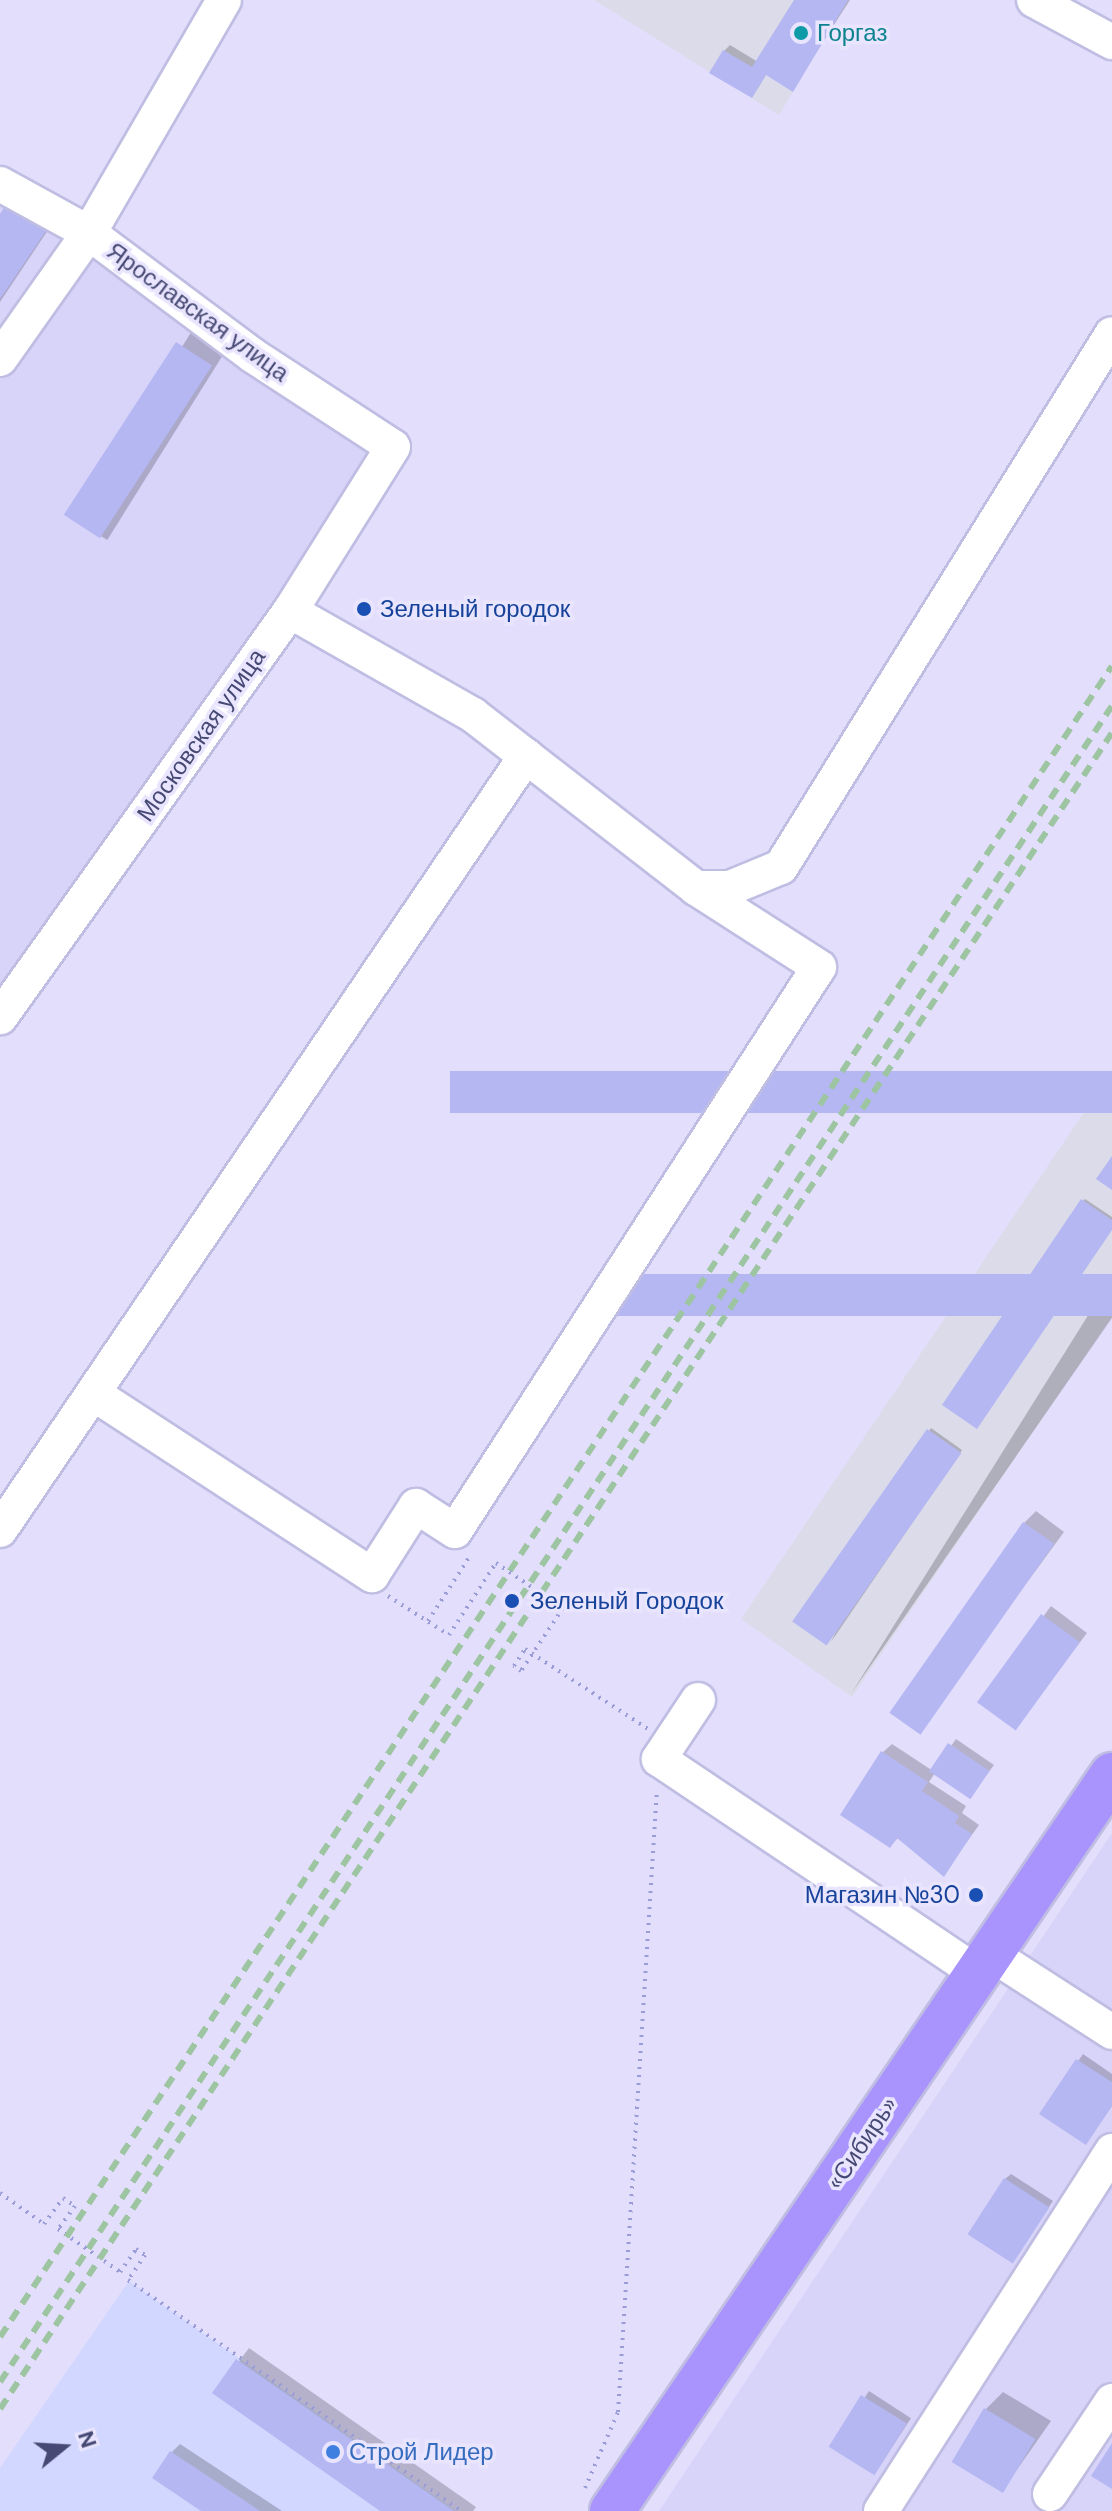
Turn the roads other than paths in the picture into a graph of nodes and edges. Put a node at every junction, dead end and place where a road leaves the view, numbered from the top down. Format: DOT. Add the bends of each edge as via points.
graph roads {
  1 [pos="224,0"];
  2 [pos="1034,0"];
  3 [pos="1112,42"];
  4 [pos="0,184"];
  5 [pos="89,233"];
  6 [pos="1112,334"];
  7 [pos="0,359"];
  8 [pos="393,447"];
  9 [pos="290,611"];
  10 [pos="526,756"];
  11 [pos="696,888"];
  12 [pos="0,1017"];
  13 [pos="94,1394"];
  14 [pos="0,1530"];
  15 [pos="698,1700"];
  16 [pos="1112,1775"];
  17 [pos="984,1964"];
  18 [pos="1112,2032"];
  19 [pos="1108,2167"];
  20 [pos="1112,2401"];
  21 [pos="1050,2494"];
  22 [pos="597,2504"];
  23 [pos="881,2511"];
  1 -- 5 [label="street"];
  2 -- 3 [label="street"];
  4 -- 5 [label="street, Ярославская улица"];
  5 -- 7 [label="street"];
  5 -- 8 [label="street, Ярославская улица" via="252,355"];
  6 -- 11 [label="street" via="781,867 730,888"];
  8 -- 9 [label="street, Московская улица"];
  9 -- 10 [label="street" via="473,715"];
  9 -- 12 [label="street, Московская улица"];
  10 -- 11 [label="street"];
  10 -- 13 [label="street"];
  11 -- 13 [label="street" via="819,967 455,1531 416,1506 372,1575"];
  13 -- 14 [label="street"];
  15 -- 17 [label="street" via="659,1759"];
  16 -- 17 [label="main road, «Сибирь»"];
  17 -- 18 [label="street"];
  17 -- 22 [label="main road, «Сибирь»"];
  19 -- 23 [label="street"];
  20 -- 21 [label="street"];
}
